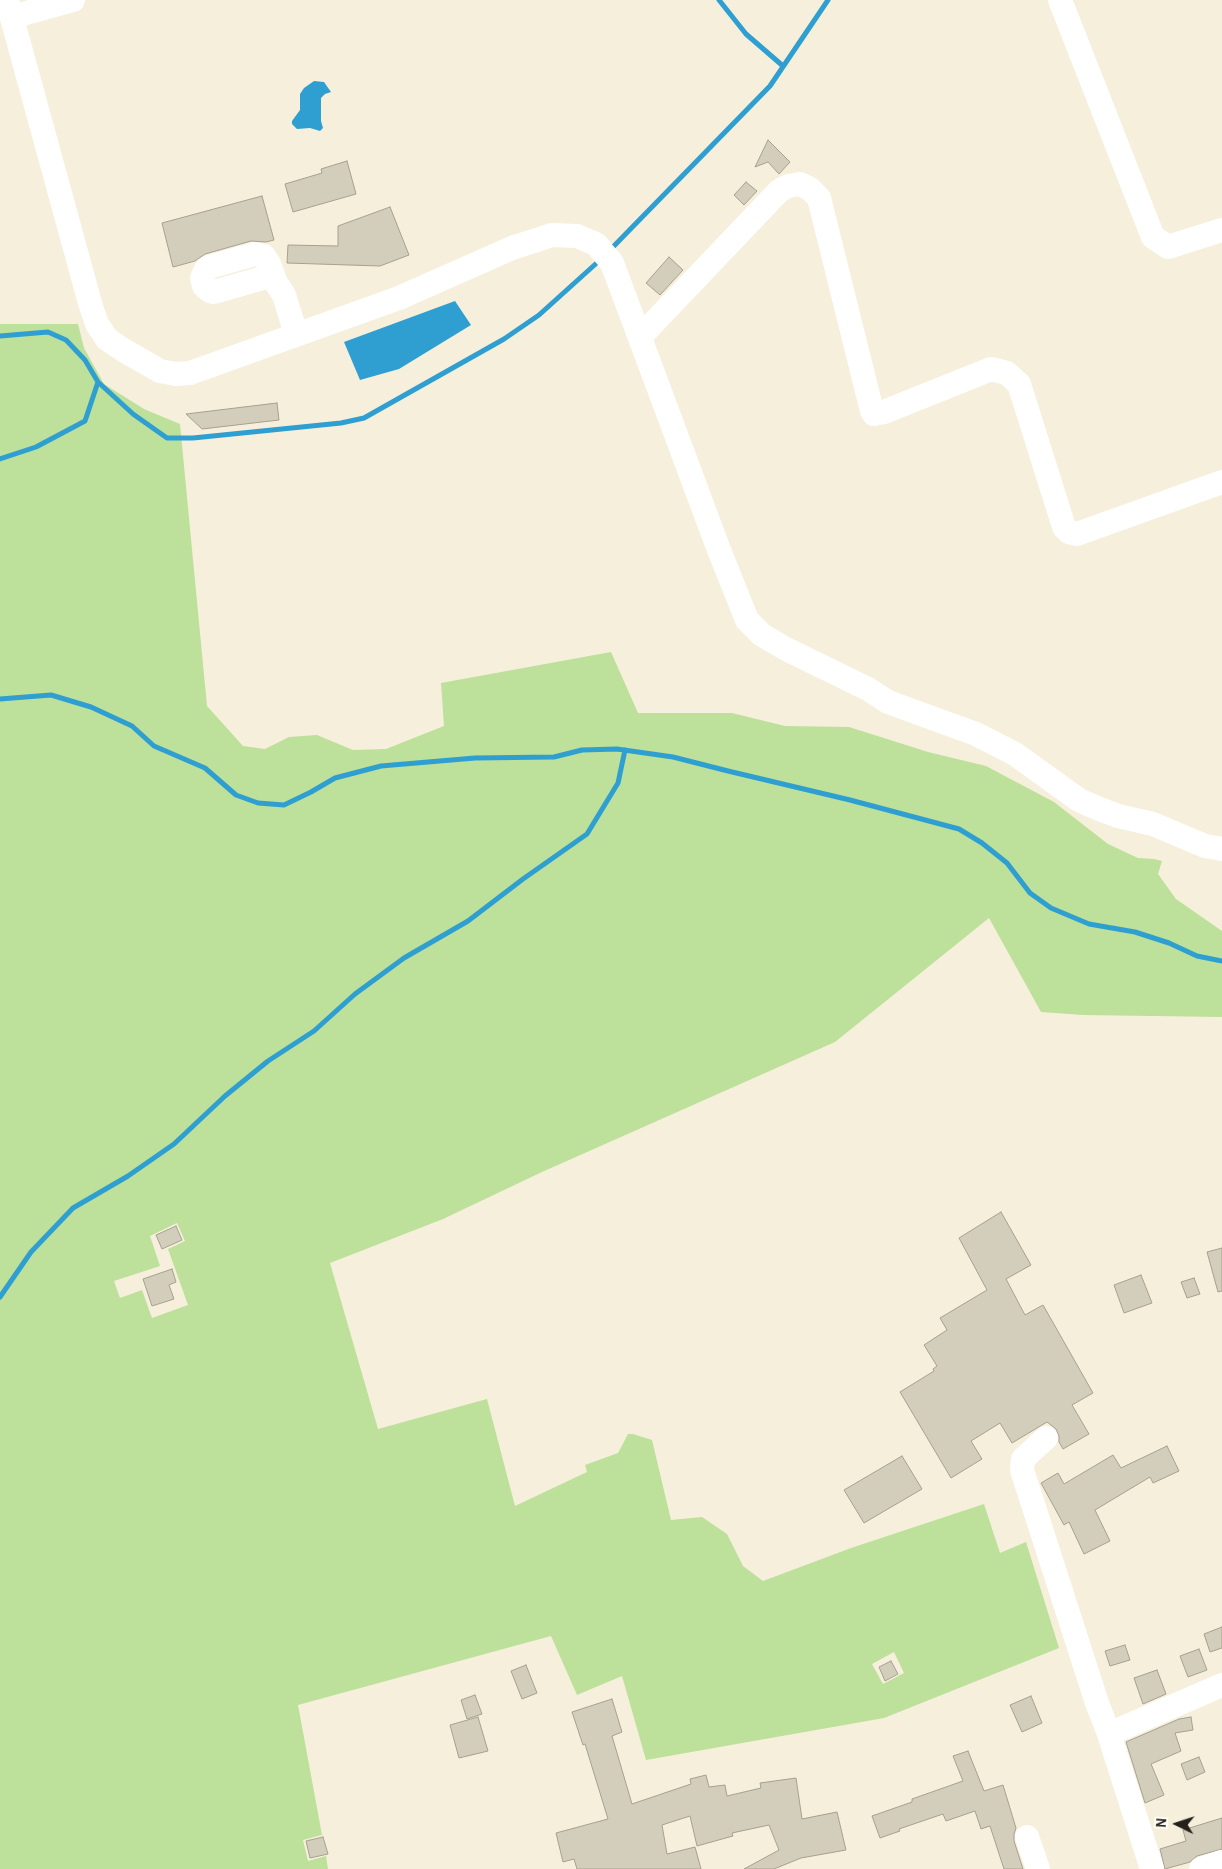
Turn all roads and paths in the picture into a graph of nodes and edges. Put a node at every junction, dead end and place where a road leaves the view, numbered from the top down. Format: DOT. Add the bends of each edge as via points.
graph roads {
  1 [pos="73,0"];
  2 [pos="1060,0"];
  3 [pos="7,9"];
  4 [pos="1222,230"];
  5 [pos="268,275"];
  6 [pos="296,334"];
  7 [pos="640,337"];
  8 [pos="1222,482"];
  9 [pos="1222,849"];
  10 [pos="1046,1438"];
  11 [pos="1222,1685"];
  12 [pos="1109,1734"];
  13 [pos="1027,1837"];
  14 [pos="1222,1862"];
  15 [pos="1038,1869"];
  16 [pos="1152,1869"];
  17 [pos="1201,1869"];
  1 -- 3 [label="street"];
  2 -- 4 [label="street" via="1153,237 1168,247"];
  3 -- 6 [label="street" via="90,303 97,324 107,339 160,371 176,374 190,373"];
  5 -- 6 [label="street" via="284,295"];
  6 -- 7 [label="street" via="399,298 512,248 552,235 577,236 596,244 612,263"];
  7 -- 8 [label="street" via="779,191 800,184 819,198 874,414 991,369 1007,373 1019,384 1064,527 1077,534"];
  7 -- 9 [label="street" via="747,620 762,635 888,702 953,724 1015,754 1080,800 1097,808"];
  10 -- 12 [label="street" via="1024,1459 1022,1470"];
  11 -- 12 [label="street"];
  12 -- 16 [label="street"];
  13 -- 15 [label="street"];
  14 -- 17 [label="street"];
}
